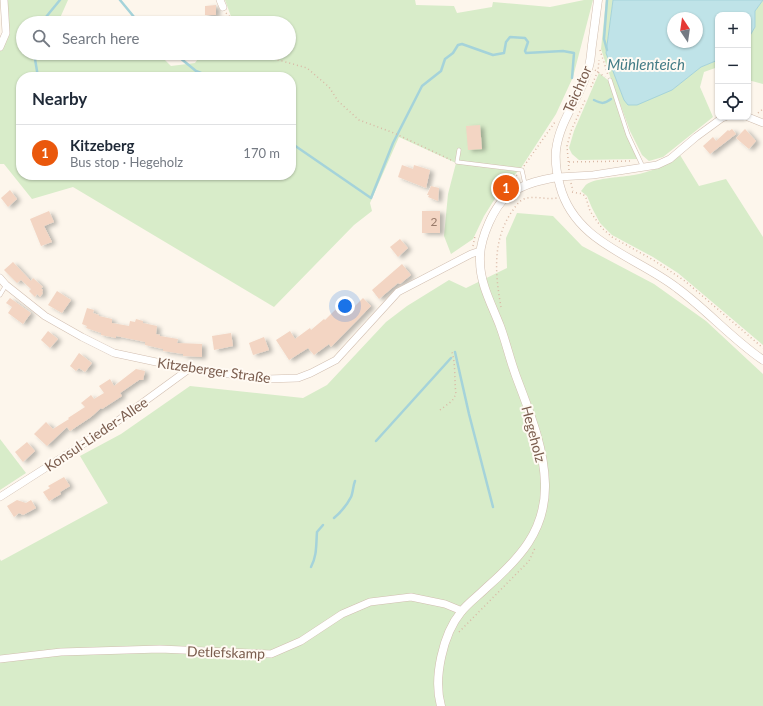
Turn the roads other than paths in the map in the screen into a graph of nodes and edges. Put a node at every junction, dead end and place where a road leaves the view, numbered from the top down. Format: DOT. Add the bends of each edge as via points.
graph roads {
  1 [pos="4,0"];
  2 [pos="598,0"];
  3 [pos="0,46"];
  4 [pos="610,80"];
  5 [pos="751,118"];
  6 [pos="719,120"];
  7 [pos="763,123"];
  8 [pos="459,150"];
  9 [pos="642,164"];
  10 [pos="558,177"];
  11 [pos="526,185"];
  12 [pos="480,251"];
  13 [pos="0,278"];
  14 [pos="6,285"];
  15 [pos="0,295"];
  16 [pos="763,360"];
  17 [pos="189,369"];
  18 [pos="0,497"];
  19 [pos="462,611"];
  20 [pos="0,659"];
  21 [pos="441,706"];
  1 -- 3 [label="street" via="6,33"];
  2 -- 10 [label="street, Teichtor" via="589,66 558,135"];
  4 -- 9 [label="lane" via="628,135"];
  5 -- 7 [label="street"];
  6 -- 9 [label="street" via="670,159 657,165"];
  8 -- 11 [label="lane" via="457,162 522,170"];
  9 -- 10 [label="street" via="593,175"];
  10 -- 11 [label="street, Hegeholz"];
  10 -- 16 [label="street, Teichtor" via="563,196 584,227 618,253 669,281"];
  11 -- 12 [label="street, Hegeholz" via="510,193 501,203 489,221"];
  12 -- 17 [label="street, Kitzeberger Straße" via="398,292 336,360 311,373 298,378 267,379"];
  12 -- 19 [label="street, Hegeholz" via="484,286 538,440 545,485 539,519 522,554"];
  13 -- 14 [label="street, Kitzeberger Straße"];
  14 -- 15 [label="lane"];
  14 -- 17 [label="street, Kitzeberger Straße" via="45,316 114,353"];
  17 -- 18 [label="street, Konsul-Lieder-Allee" via="108,428"];
  19 -- 20 [label="street, Detlefskamp" via="445,604 411,597 370,602 342,614 301,641 271,654 160,649 61,652"];
  19 -- 21 [label="street, Hegeholz" via="454,622 440,660 438,680"];
}
